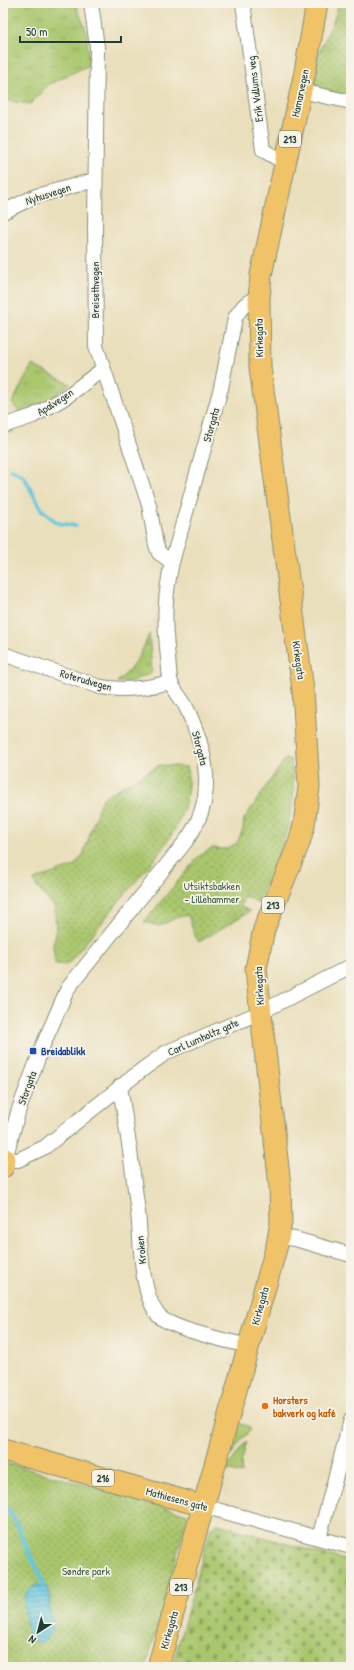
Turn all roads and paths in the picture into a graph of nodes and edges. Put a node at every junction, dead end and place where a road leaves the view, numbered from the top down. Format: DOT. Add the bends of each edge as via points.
graph roads {
  1 [pos="91,3"];
  2 [pos="243,3"];
  3 [pos="317,3"];
  4 [pos="301,91"];
  5 [pos="351,102"];
  6 [pos="285,163"];
  7 [pos="95,180"];
  8 [pos="3,212"];
  9 [pos="261,276"];
  10 [pos="259,299"];
  11 [pos="104,369"];
  12 [pos="3,426"];
  13 [pos="172,562"];
  14 [pos="3,654"];
  15 [pos="171,682"];
  16 [pos="351,966"];
  17 [pos="260,1012"];
  18 [pos="120,1086"];
  19 [pos="4,1162"];
  20 [pos="279,1237"];
  21 [pos="351,1255"];
  22 [pos="249,1346"];
  23 [pos="351,1420"];
  24 [pos="3,1450"];
  25 [pos="203,1506"];
  26 [pos="320,1538"];
  27 [pos="351,1547"];
  28 [pos="158,1667"];
  1 -- 7 [label="street, Breisethvegen" via="97,47"];
  2 -- 6 [label="street, Erik Vullums veg" via="262,150"];
  3 -- 4 [label="main road, Hamarvegen / 213"];
  4 -- 5 [label="street"];
  4 -- 6 [label="main road, Hamarvegen / 213"];
  6 -- 9 [label="main road, Hamarvegen / 213"];
  7 -- 8 [label="street, Nyhusvegen" via="36,196"];
  7 -- 11 [label="street, Breisethvegen" via="96,346"];
  9 -- 10 [label="main road, Kirkegata / 213"];
  10 -- 13 [label="street, Storgata" via="249,301 235,318 221,388"];
  10 -- 17 [label="main road, Kirkegata / 213" via="260,368 303,690 309,787 299,843 264,929 259,950 256,977"];
  11 -- 12 [label="street, Apalvegen" via="66,397 33,416"];
  11 -- 13 [label="street, Breisethvegen" via="149,505 156,545 159,553"];
  13 -- 15 [label="street, Storgata" via="164,613"];
  14 -- 15 [label="street, Roterudvegen" via="111,689 145,688"];
  15 -- 19 [label="street, Storgata" via="187,708 202,745 207,773 203,810 198,824 186,841 68,988 19,1109"];
  16 -- 17 [label="street, Carl Lumholtz gate"];
  17 -- 18 [label="street, Carl Lumholtz gate" via="167,1052"];
  17 -- 20 [label="main road, Kirkegata / 213" via="282,1202"];
  18 -- 19 [label="street, Carl Lumholtz gate" via="45,1147 18,1160"];
  18 -- 22 [label="street, Kroken" via="149,1300 159,1316 176,1325"];
  20 -- 21 [label="street" via="296,1239"];
  20 -- 22 [label="main road, Kirkegata / 213"];
  22 -- 25 [label="main road, Kirkegata / 213"];
  23 -- 26 [label="street"];
  24 -- 25 [label="main road, Mathiesens gate / 216"];
  25 -- 26 [label="street, Mathiesens gate"];
  25 -- 28 [label="main road, Kirkegata / 213"];
  26 -- 27 [label="street, Mathiesens gate"];
}
